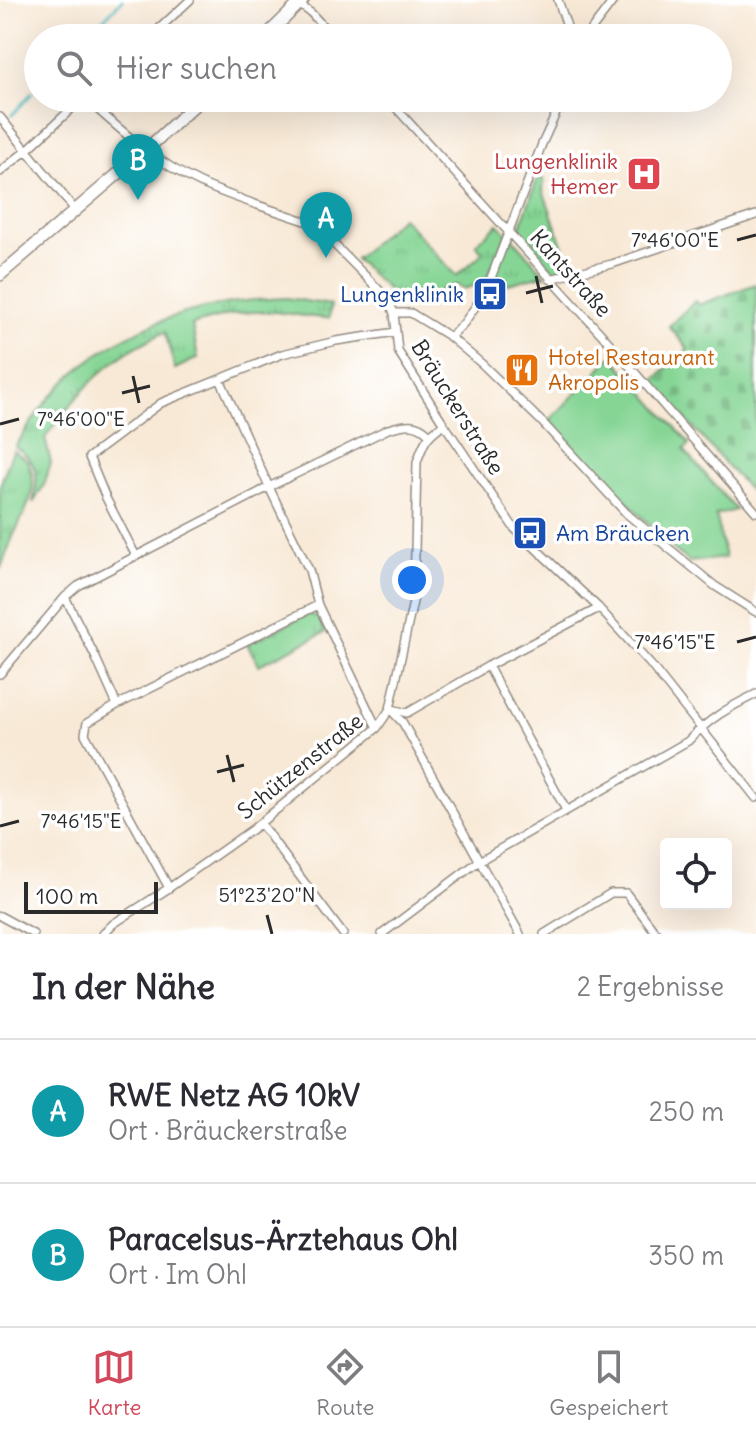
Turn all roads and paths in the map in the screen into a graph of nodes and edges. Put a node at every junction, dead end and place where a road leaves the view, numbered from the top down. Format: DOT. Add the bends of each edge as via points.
graph roads {
  1 [pos="190,0"];
  2 [pos="558,0"];
  3 [pos="614,0"];
  4 [pos="298,1"];
  5 [pos="164,24"];
  6 [pos="277,24"];
  7 [pos="321,24"];
  8 [pos="566,24"];
  9 [pos="596,24"];
  10 [pos="69,112"];
  11 [pos="101,112"];
  12 [pos="187,112"];
  13 [pos="400,112"];
  14 [pos="557,112"];
  15 [pos="0,117"];
  16 [pos="147,149"];
  17 [pos="27,150"];
  18 [pos="0,172"];
  19 [pos="75,210"];
  20 [pos="756,215"];
  21 [pos="510,231"];
  22 [pos="0,275"];
  23 [pos="550,279"];
  24 [pos="394,313"];
  25 [pos="396,332"];
  26 [pos="450,337"];
  27 [pos="220,379"];
  28 [pos="444,424"];
  29 [pos="429,434"];
  30 [pos="269,487"];
  31 [pos="756,512"];
  32 [pos="136,556"];
  33 [pos="65,597"];
  34 [pos="318,605"];
  35 [pos="599,608"];
  36 [pos="756,612"];
  37 [pos="488,666"];
  38 [pos="0,674"];
  39 [pos="756,694"];
  40 [pos="117,705"];
  41 [pos="390,709"];
  42 [pos="701,727"];
  43 [pos="377,728"];
  44 [pos="756,798"];
  45 [pos="566,810"];
  46 [pos="260,823"];
  47 [pos="479,861"];
  48 [pos="169,888"];
  49 [pos="0,916"];
  50 [pos="33,934"];
  51 [pos="103,934"];
  52 [pos="343,934"];
  53 [pos="382,934"];
  54 [pos="520,934"];
  55 [pos="544,934"];
  56 [pos="657,934"];
  1 -- 5 [label="street"];
  2 -- 8 [label="street"];
  3 -- 9 [label="street"];
  4 -- 6 [label="main road"];
  4 -- 7 [label="street"];
  10 -- 17 [label="street"];
  11 -- 16 [label="street"];
  12 -- 16 [label="main road"];
  13 -- 21 [label="street, Kantstraße"];
  14 -- 21 [label="street"];
  15 -- 17 [label="street"];
  16 -- 19 [label="main road"];
  16 -- 24 [label="street" via="198,182 311,223 388,299"];
  17 -- 18 [label="street"];
  17 -- 19 [label="street"];
  19 -- 22 [label="main road"];
  20 -- 23 [label="street" via="612,264"];
  21 -- 23 [label="street, Kantstraße"];
  21 -- 26 [label="street" via="486,291"];
  23 -- 31 [label="street, Kantstraße"];
  24 -- 25 [label="street, Bräuckerstraße"];
  24 -- 26 [label="street" via="411,313"];
  25 -- 27 [label="street" via="282,354"];
  25 -- 28 [label="street, Bräuckerstraße" via="398,351"];
  26 -- 36 [label="street" via="542,422 627,514 686,564"];
  27 -- 30 [label="street"];
  27 -- 32 [label="street" via="161,403 89,457"];
  28 -- 29 [label="street"];
  28 -- 35 [label="street, Bräuckerstraße" via="514,528"];
  29 -- 30 [label="street" via="410,423 388,429"];
  29 -- 41 [label="street, Schützenstraße" via="417,462 414,597"];
  30 -- 32 [label="street"];
  30 -- 34 [label="street" via="309,570"];
  32 -- 33 [label="street"];
  33 -- 38 [label="street"];
  33 -- 40 [label="street"];
  34 -- 40 [label="street"];
  34 -- 43 [label="street"];
  35 -- 37 [label="street"];
  35 -- 42 [label="street, Bräuckerstraße"];
  37 -- 41 [label="street" via="407,713"];
  37 -- 45 [label="street"];
  39 -- 42 [label="street"];
  40 -- 48 [label="street" via="87,723 85,734"];
  41 -- 43 [label="street, Schützenstraße"];
  41 -- 47 [label="street" via="403,723"];
  42 -- 44 [label="street, Bräuckerstraße"];
  42 -- 45 [label="street" via="688,741"];
  43 -- 46 [label="street, Schützenstraße"];
  45 -- 47 [label="street"];
  46 -- 48 [label="street, Schützenstraße"];
  46 -- 52 [label="street"];
  47 -- 53 [label="street"];
  47 -- 54 [label="street"];
  48 -- 51 [label="street, Schützenstraße"];
  49 -- 50 [label="street"];
  55 -- 56 [label="street" via="611,893 626,893"];
}
